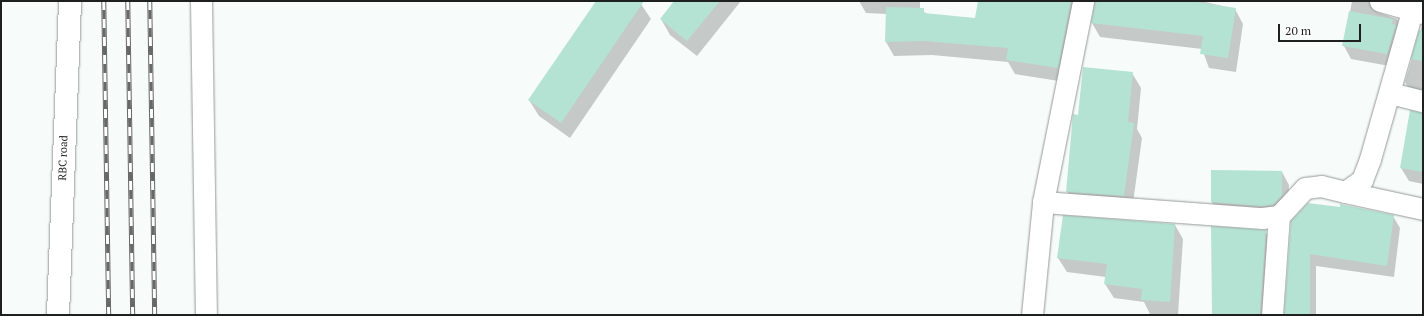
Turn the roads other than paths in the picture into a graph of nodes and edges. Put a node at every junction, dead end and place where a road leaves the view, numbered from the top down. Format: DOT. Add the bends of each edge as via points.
graph roads {
  1 [pos="70,1"];
  2 [pos="201,1"];
  3 [pos="1083,1"];
  4 [pos="1380,1"];
  5 [pos="1417,8"];
  6 [pos="1390,94"];
  7 [pos="1423,101"];
  8 [pos="1345,192"];
  9 [pos="1043,202"];
  10 [pos="1423,209"];
  11 [pos="1279,216"];
  12 [pos="58,315"];
  13 [pos="206,315"];
  14 [pos="1032,315"];
  15 [pos="1272,315"];
  1 -- 12 [label="street, RBC road"];
  2 -- 13 [label="street"];
  3 -- 9 [label="street"];
  4 -- 5 [label="street"];
  5 -- 6 [label="street"];
  6 -- 7 [label="street"];
  6 -- 8 [label="street" via="1362,180"];
  8 -- 10 [label="street"];
  8 -- 11 [label="street" via="1321,186 1305,188"];
  9 -- 11 [label="street" via="1262,218"];
  9 -- 14 [label="street"];
  11 -- 15 [label="street"];
}
